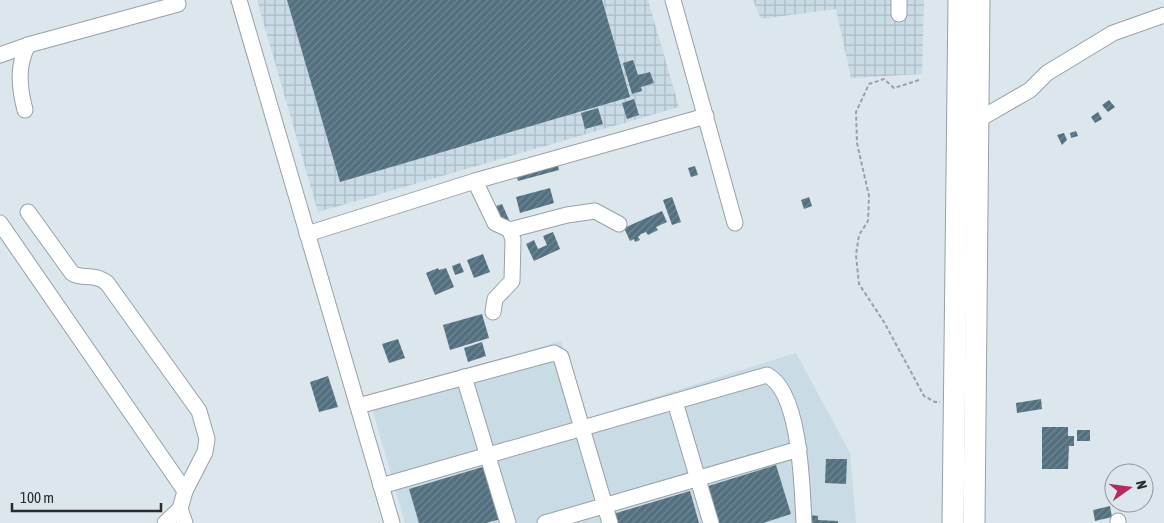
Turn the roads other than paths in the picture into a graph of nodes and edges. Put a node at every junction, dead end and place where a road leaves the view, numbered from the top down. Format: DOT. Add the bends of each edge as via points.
graph roads {
  1 [pos="238,0"];
  2 [pos="673,0"];
  3 [pos="959,0"];
  4 [pos="979,0"];
  5 [pos="181,1"];
  6 [pos="1164,15"];
  7 [pos="28,45"];
  8 [pos="0,55"];
  9 [pos="25,110"];
  10 [pos="706,116"];
  11 [pos="978,120"];
  12 [pos="475,180"];
  13 [pos="28,212"];
  14 [pos="0,223"];
  15 [pos="735,223"];
  16 [pos="619,224"];
  17 [pos="510,230"];
  18 [pos="307,234"];
  19 [pos="493,312"];
  20 [pos="464,377"];
  21 [pos="675,402"];
  22 [pos="358,406"];
  23 [pos="582,428"];
  24 [pos="799,449"];
  25 [pos="490,457"];
  26 [pos="699,478"];
  27 [pos="381,486"];
  28 [pos="185,491"];
  29 [pos="605,506"];
  30 [pos="182,516"];
  31 [pos="165,523"];
  32 [pos="392,523"];
  33 [pos="508,523"];
  34 [pos="545,523"];
  35 [pos="610,523"];
  36 [pos="711,523"];
  37 [pos="804,523"];
  38 [pos="953,523"];
  39 [pos="974,523"];
  1 -- 18 [label="street"];
  2 -- 10 [label="street"];
  3 -- 38 [label="highway"];
  4 -- 11 [label="highway"];
  5 -- 7 [label="street"];
  6 -- 11 [label="street" via="1113,33 1047,73 1030,90"];
  7 -- 8 [label="street"];
  7 -- 9 [label="street" via="20,60"];
  10 -- 12 [label="street"];
  10 -- 15 [label="street"];
  11 -- 39 [label="highway"];
  12 -- 17 [label="street" via="495,223"];
  12 -- 18 [label="street"];
  13 -- 28 [label="street" via="75,276 99,277 107,283 199,412 207,439 206,452"];
  14 -- 28 [label="street"];
  16 -- 17 [label="street" via="595,211"];
  17 -- 19 [label="street" via="513,240 512,280 495,298"];
  18 -- 22 [label="street"];
  20 -- 22 [label="street"];
  20 -- 23 [label="street" via="554,353 561,357"];
  20 -- 25 [label="street"];
  21 -- 23 [label="street"];
  21 -- 24 [label="street" via="768,375 777,380 786,394"];
  21 -- 26 [label="street"];
  22 -- 27 [label="street"];
  23 -- 25 [label="street"];
  23 -- 29 [label="street"];
  24 -- 26 [label="street"];
  24 -- 37 [label="street"];
  25 -- 27 [label="street"];
  25 -- 33 [label="street"];
  26 -- 29 [label="street"];
  26 -- 36 [label="street"];
  27 -- 32 [label="street"];
  28 -- 30 [label="street"];
  29 -- 34 [label="street"];
  29 -- 35 [label="street"];
  30 -- 31 [label="street"];
}
